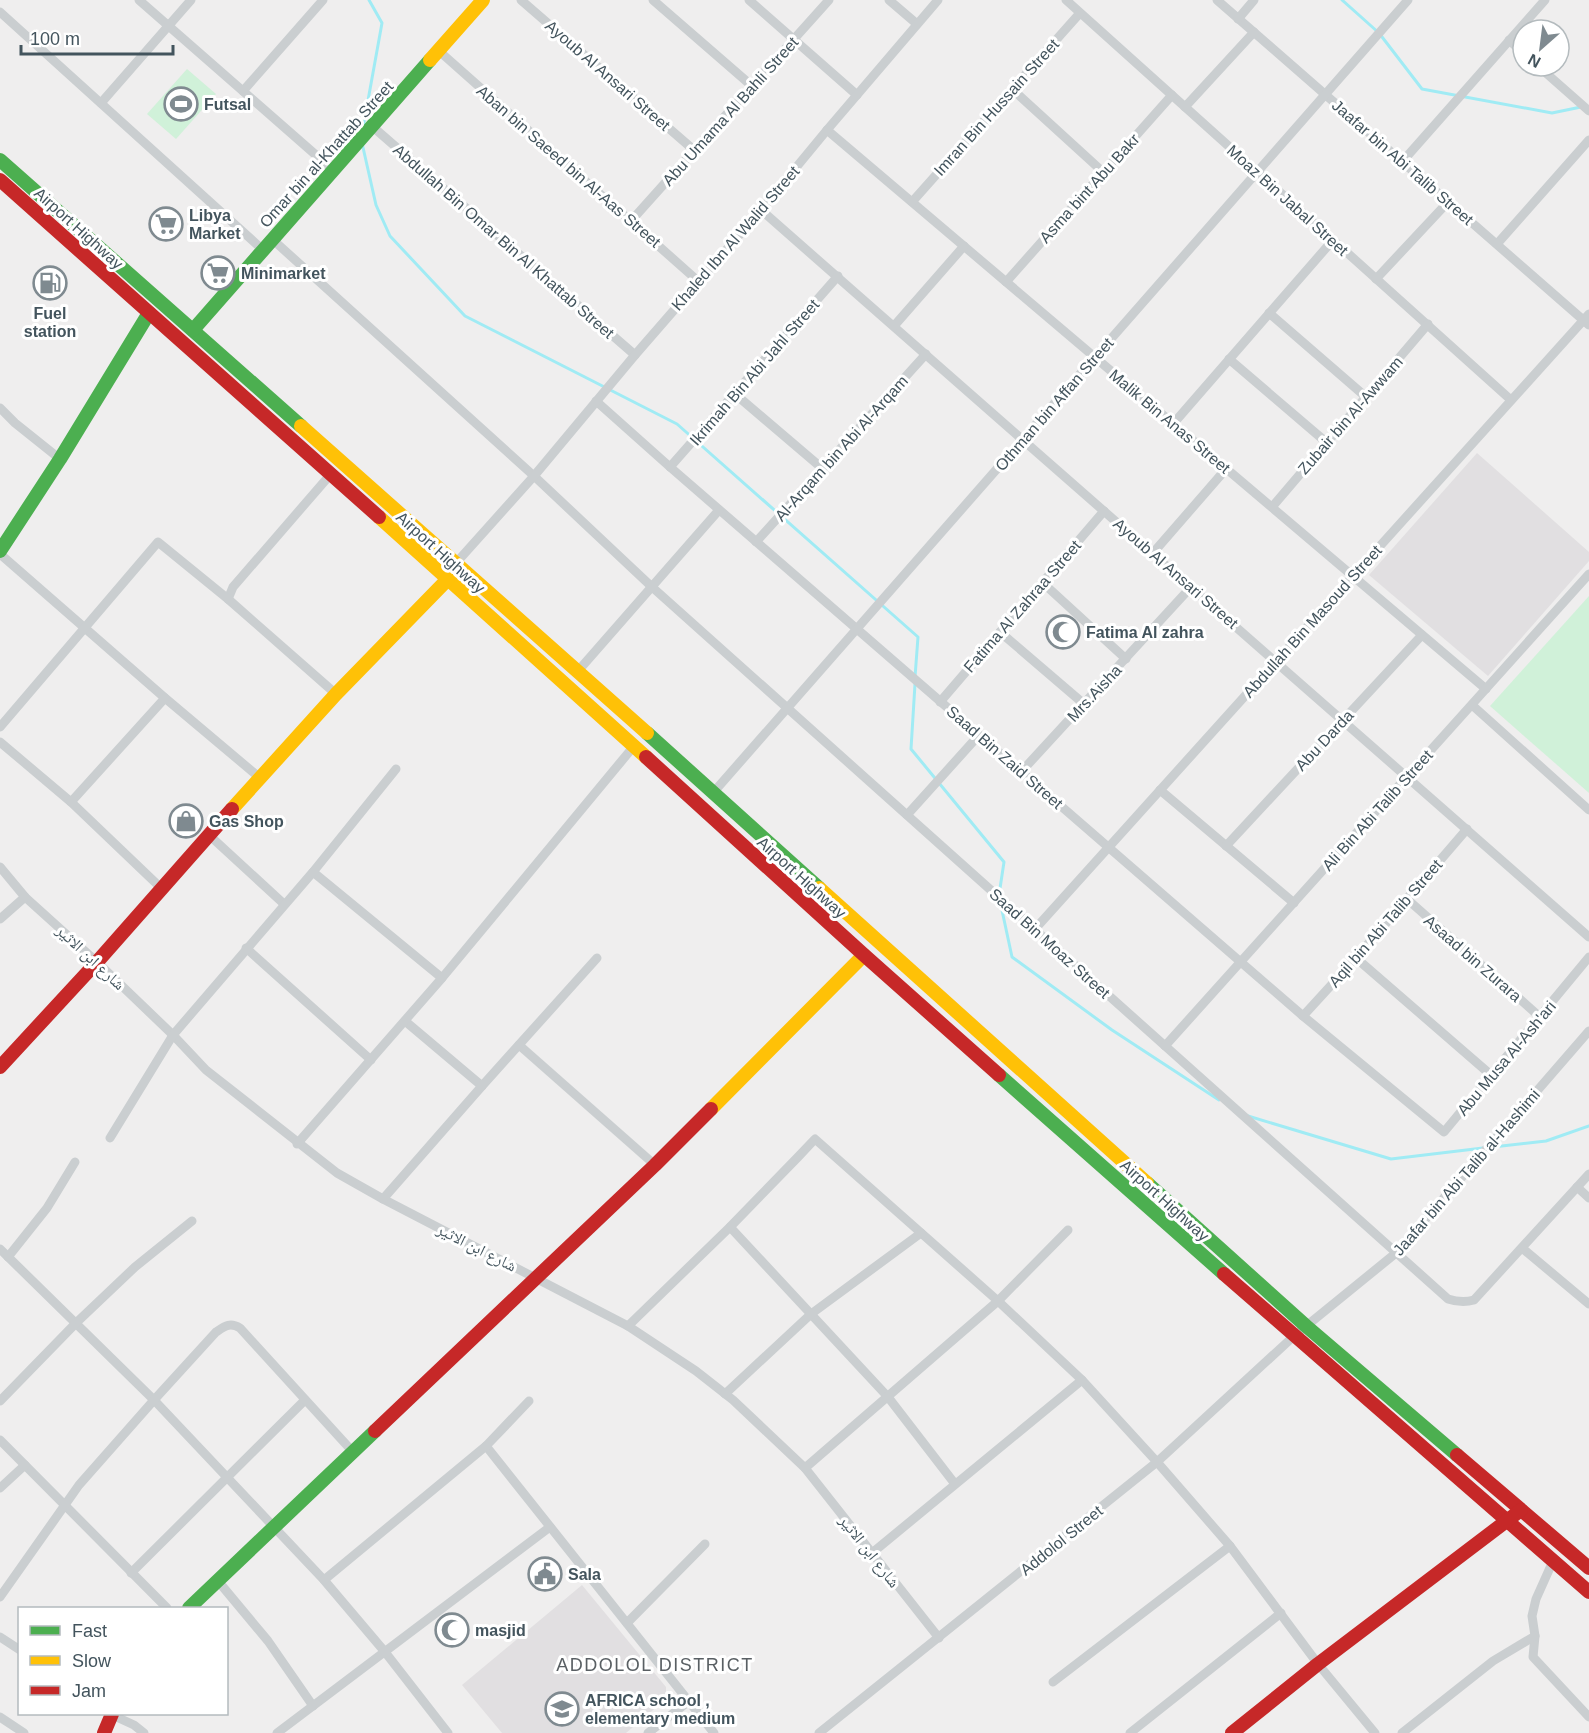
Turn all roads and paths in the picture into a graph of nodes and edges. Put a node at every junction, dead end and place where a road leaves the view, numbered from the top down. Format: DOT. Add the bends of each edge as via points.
graph roads {
  1 [pos="139,0"];
  2 [pos="191,0"];
  3 [pos="323,0"];
  4 [pos="483,0"];
  5 [pos="521,0"];
  6 [pos="654,0"];
  7 [pos="749,0"];
  8 [pos="829,0"];
  9 [pos="889,0"];
  10 [pos="938,0"];
  11 [pos="1066,0"];
  12 [pos="1217,0"];
  13 [pos="1254,0"];
  14 [pos="1408,0"];
  15 [pos="1545,0"];
  16 [pos="0,12"];
  17 [pos="1080,13"];
  18 [pos="1238,19"];
  19 [pos="916,24"];
  20 [pos="169,26"];
  21 [pos="1254,32"];
  22 [pos="794,39"];
  23 [pos="1509,40"];
  24 [pos="438,51"];
  25 [pos="1552,78"];
  26 [pos="752,86"];
  27 [pos="1012,89"];
  28 [pos="243,91"];
  29 [pos="1325,94"];
  30 [pos="857,95"];
  31 [pos="1172,95"];
  32 [pos="101,103"];
  33 [pos="1185,107"];
  34 [pos="1589,111"];
  35 [pos="373,127"];
  36 [pos="827,130"];
  37 [pos="1589,140"];
  38 [pos="695,151"];
  39 [pos="0,160"];
  40 [pos="1402,162"];
  41 [pos="333,170"];
  42 [pos="1103,172"];
  43 [pos="1257,172"];
  44 [pos="0,180"];
  45 [pos="912,202"];
  46 [pos="1448,202"];
  47 [pos="761,210"];
  48 [pos="632,221"];
  49 [pos="1333,240"];
  50 [pos="1497,244"];
  51 [pos="268,245"];
  52 [pos="964,246"];
  53 [pos="838,276"];
  54 [pos="1376,279"];
  55 [pos="698,281"];
  56 [pos="1006,282"];
  57 [pos="149,313"];
  58 [pos="1269,313"];
  59 [pos="177,317"];
  60 [pos="1587,320"];
  61 [pos="1428,324"];
  62 [pos="894,326"];
  63 [pos="166,329"];
  64 [pos="193,330"];
  65 [pos="926,354"];
  66 [pos="635,355"];
  67 [pos="1095,357"];
  68 [pos="1229,359"];
  69 [pos="735,394"];
  70 [pos="1366,397"];
  71 [pos="1511,400"];
  72 [pos="596,401"];
  73 [pos="0,408"];
  74 [pos="1173,424"];
  75 [pos="1023,439"];
  76 [pos="1326,442"];
  77 [pos="60,459"];
  78 [pos="670,468"];
  79 [pos="823,469"];
  80 [pos="1226,469"];
  81 [pos="330,475"];
  82 [pos="534,476"];
  83 [pos="1272,507"];
  84 [pos="719,510"];
  85 [pos="1104,511"];
  86 [pos="756,542"];
  87 [pos="0,552"];
  88 [pos="1153,553"];
  89 [pos="454,561"];
  90 [pos="467,573"];
  91 [pos="1589,574"];
  92 [pos="1353,576"];
  93 [pos="448,579"];
  94 [pos="1043,583"];
  95 [pos="652,587"];
  96 [pos="1191,587"];
  97 [pos="228,599"];
  98 [pos="85,629"];
  99 [pos="857,629"];
  100 [pos="1000,632"];
  101 [pos="1422,635"];
  102 [pos="1126,659"];
  103 [pos="1276,662"];
  104 [pos="578,671"];
  105 [pos="1486,689"];
  106 [pos="336,694"];
  107 [pos="165,698"];
  108 [pos="940,702"];
  109 [pos="1084,704"];
  110 [pos="1472,705"];
  111 [pos="788,708"];
  112 [pos="1342,720"];
  113 [pos="0,727"];
  114 [pos="979,735"];
  115 [pos="0,742"];
  116 [pos="634,746"];
  117 [pos="396,769"];
  118 [pos="1021,772"];
  119 [pos="260,777"];
  120 [pos="1407,777"];
  121 [pos="1160,789"];
  122 [pos="714,792"];
  123 [pos="71,802"];
  124 [pos="701,808"];
  125 [pos="1589,810"];
  126 [pos="907,815"];
  127 [pos="1467,830"];
  128 [pos="209,835"];
  129 [pos="1226,846"];
  130 [pos="1108,847"];
  131 [pos="0,867"];
  132 [pos="312,872"];
  133 [pos="161,888"];
  134 [pos="25,897"];
  135 [pos="1407,899"];
  136 [pos="1294,903"];
  137 [pos="284,904"];
  138 [pos="0,919"];
  139 [pos="1035,929"];
  140 [pos="1589,937"];
  141 [pos="246,948"];
  142 [pos="864,956"];
  143 [pos="1589,957"];
  144 [pos="597,958"];
  145 [pos="1356,958"];
  146 [pos="98,962"];
  147 [pos="1241,962"];
  148 [pos="442,978"];
  149 [pos="1303,1016"];
  150 [pos="1540,1017"];
  151 [pos="405,1021"];
  152 [pos="1589,1031"];
  153 [pos="173,1035"];
  154 [pos="519,1045"];
  155 [pos="1166,1046"];
  156 [pos="371,1060"];
  157 [pos="0,1067"];
  158 [pos="1491,1075"];
  159 [pos="482,1086"];
  160 [pos="1416,1111"];
  161 [pos="110,1138"];
  162 [pos="297,1144"];
  163 [pos="75,1162"];
  164 [pos="655,1165"];
  165 [pos="1589,1174"];
  166 [pos="1577,1187"];
  167 [pos="1589,1198"];
  168 [pos="383,1199"];
  169 [pos="192,1221"];
  170 [pos="730,1227"];
  171 [pos="1068,1230"];
  172 [pos="921,1233"];
  173 [pos="1522,1248"];
  174 [pos="0,1249"];
  175 [pos="1396,1253"];
  176 [pos="8,1257"];
  177 [pos="536,1278"];
  178 [pos="998,1301"];
  179 [pos="1589,1304"];
  180 [pos="811,1314"];
  181 [pos="76,1323"];
  182 [pos="628,1326"];
  183 [pos="1306,1326"];
  184 [pos="1294,1336"];
  185 [pos="1082,1380"];
  186 [pos="725,1394"];
  187 [pos="888,1396"];
  188 [pos="154,1400"];
  189 [pos="305,1400"];
  190 [pos="0,1401"];
  191 [pos="529,1401"];
  192 [pos="0,1440"];
  193 [pos="486,1446"];
  194 [pos="353,1452"];
  195 [pos="1157,1462"];
  196 [pos="25,1465"];
  197 [pos="805,1468"];
  198 [pos="227,1477"];
  199 [pos="956,1484"];
  200 [pos="0,1488"];
  201 [pos="65,1505"];
  202 [pos="1521,1510"];
  203 [pos="1506,1521"];
  204 [pos="274,1527"];
  205 [pos="550,1527"];
  206 [pos="705,1544"];
  207 [pos="1230,1546"];
  208 [pos="872,1553"];
  209 [pos="1553,1561"];
  210 [pos="1589,1568"];
  211 [pos="131,1573"];
  212 [pos="324,1580"];
  213 [pos="218,1581"];
  214 [pos="1589,1592"];
  215 [pos="0,1598"];
  216 [pos="166,1607"];
  217 [pos="190,1607"];
  218 [pos="1281,1613"];
  219 [pos="627,1623"];
  220 [pos="1535,1636"];
  221 [pos="0,1637"];
  222 [pos="939,1638"];
  223 [pos="18,1649"];
  224 [pos="385,1652"];
  225 [pos="1318,1664"];
  226 [pos="1053,1682"];
  227 [pos="688,1701"];
  228 [pos="313,1706"];
  229 [pos="111,1715"];
  230 [pos="113,1715"];
  231 [pos="0,1717"];
  232 [pos="1589,1718"];
  233 [pos="24,1733"];
  234 [pos="104,1733"];
  235 [pos="144,1733"];
  236 [pos="277,1733"];
  237 [pos="448,1733"];
  238 [pos="648,1733"];
  239 [pos="714,1733"];
  240 [pos="819,1733"];
  241 [pos="1130,1733"];
  242 [pos="1232,1733"];
  243 [pos="1375,1733"];
  244 [pos="1402,1733"];
  1 -- 20 [label="street"];
  2 -- 20 [label="street"];
  3 -- 28 [label="street"];
  4 -- 24 [label="main road, Omar bin al-Khattab Street"];
  5 -- 38 [label="street, Ayoub Al Ansari Street"];
  6 -- 26 [label="street"];
  7 -- 22 [label="street"];
  8 -- 22 [label="street, Abu Umama Al Bahli Street"];
  9 -- 19 [label="street"];
  10 -- 19 [label="street, Khaled Ibn Al Walid Street"];
  11 -- 17 [label="street, Moaz Bin Jabal Street"];
  12 -- 18 [label="street, Jaafar bin Abi Talib Street"];
  13 -- 18 [label="street"];
  14 -- 29 [label="street, Othman bin Affan Street"];
  15 -- 23 [label="street"];
  16 -- 32 [label="street, Saad Bin Moaz Street"];
  17 -- 27 [label="street, Imran Bin Hussain Street"];
  17 -- 31 [label="street, Moaz Bin Jabal Street"];
  18 -- 21 [label="street, Jaafar bin Abi Talib Street"];
  19 -- 30 [label="street, Khaled Ibn Al Walid Street"];
  20 -- 28 [label="street"];
  20 -- 32 [label="street"];
  21 -- 29 [label="street, Jaafar bin Abi Talib Street"];
  21 -- 33 [label="street"];
  22 -- 26 [label="street, Abu Umama Al Bahli Street"];
  22 -- 30 [label="street"];
  23 -- 40 [label="street"];
  24 -- 35 [label="main road, Omar bin al-Khattab Street"];
  24 -- 48 [label="street, Aban bin Saeed bin Al-Aas Street"];
  25 -- 34 [label="street"];
  26 -- 38 [label="street, Abu Umama Al Bahli Street"];
  27 -- 42 [label="street"];
  27 -- 45 [label="street, Imran Bin Hussain Street"];
  28 -- 41 [label="street"];
  29 -- 40 [label="street, Jaafar bin Abi Talib Street"];
  29 -- 43 [label="street, Othman bin Affan Street"];
  30 -- 36 [label="street, Khaled Ibn Al Walid Street"];
  31 -- 33 [label="street, Moaz Bin Jabal Street"];
  31 -- 42 [label="street, Asma bint Abu Bakr"];
  32 -- 51 [label="street, Saad Bin Moaz Street"];
  33 -- 43 [label="street, Moaz Bin Jabal Street"];
  35 -- 41 [label="main road, Omar bin al-Khattab Street"];
  35 -- 66 [label="street, Abdullah Bin Omar Bin Al Khattab Street"];
  36 -- 45 [label="street, Malik Bin Anas Street"];
  36 -- 47 [label="street, Khaled Ibn Al Walid Street"];
  37 -- 50 [label="street"];
  38 -- 48 [label="street, Abu Umama Al Bahli Street"];
  39 -- 59 [label="main road, Airport Highway"];
  40 -- 46 [label="street, Jaafar bin Abi Talib Street"];
  41 -- 51 [label="main road, Omar bin al-Khattab Street"];
  42 -- 56 [label="street, Asma bint Abu Bakr"];
  43 -- 49 [label="street, Moaz Bin Jabal Street"];
  43 -- 67 [label="street, Othman bin Affan Street"];
  44 -- 57 [label="main road, Airport Highway"];
  45 -- 52 [label="street, Malik Bin Anas Street"];
  46 -- 50 [label="street, Jaafar bin Abi Talib Street"];
  46 -- 54 [label="street"];
  47 -- 53 [label="street, Ayoub Al Ansari Street"];
  47 -- 55 [label="street, Khaled Ibn Al Walid Street"];
  48 -- 55 [label="street, Aban bin Saeed bin Al-Aas Street"];
  49 -- 54 [label="street, Moaz Bin Jabal Street"];
  49 -- 58 [label="street"];
  50 -- 60 [label="street, Jaafar bin Abi Talib Street"];
  51 -- 64 [label="main road, Omar bin al-Khattab Street"];
  51 -- 82 [label="street, Saad Bin Moaz Street"];
  52 -- 56 [label="street, Malik Bin Anas Street"];
  52 -- 62 [label="street"];
  53 -- 62 [label="street, Ayoub Al Ansari Street"];
  53 -- 69 [label="street, Ikrimah Bin Abi Jahl Street"];
  54 -- 61 [label="street, Moaz Bin Jabal Street"];
  55 -- 66 [label="street, Khaled Ibn Al Walid Street"];
  56 -- 67 [label="street, Malik Bin Anas Street"];
  57 -- 63 [label="main road, Airport Highway"];
  57 -- 77 [label="main road"];
  58 -- 68 [label="street"];
  58 -- 70 [label="street"];
  59 -- 63 [label="main road"];
  59 -- 64 [label="main road, Airport Highway"];
  60 -- 71 [label="street, Abdullah Bin Masoud Street"];
  61 -- 70 [label="street, Zubair bin Al-Awwam"];
  61 -- 71 [label="street, Moaz Bin Jabal Street"];
  62 -- 65 [label="street, Ayoub Al Ansari Street"];
  63 -- 81 [label="main road, Airport Highway"];
  64 -- 89 [label="main road, Airport Highway"];
  65 -- 75 [label="street, Ayoub Al Ansari Street"];
  65 -- 79 [label="street, Al-Arqam bin Abi Al-Arqam"];
  66 -- 72 [label="street, Khaled Ibn Al Walid Street"];
  67 -- 74 [label="street, Malik Bin Anas Street"];
  67 -- 75 [label="street, Othman bin Affan Street"];
  68 -- 74 [label="street"];
  68 -- 76 [label="street"];
  69 -- 78 [label="street, Ikrimah Bin Abi Jahl Street"];
  69 -- 79 [label="street"];
  70 -- 76 [label="street, Zubair bin Al-Awwam"];
  71 -- 92 [label="street, Abdullah Bin Masoud Street"];
  72 -- 78 [label="street, Saad Bin Zaid Street"];
  72 -- 82 [label="street, Khaled Ibn Al Walid Street"];
  73 -- 77 [label="street"];
  74 -- 80 [label="street, Malik Bin Anas Street"];
  75 -- 85 [label="street, Ayoub Al Ansari Street"];
  75 -- 99 [label="street, Othman bin Affan Street"];
  76 -- 83 [label="street, Zubair bin Al-Awwam"];
  77 -- 87 [label="main road"];
  78 -- 84 [label="street, Saad Bin Zaid Street"];
  79 -- 86 [label="street, Al-Arqam bin Abi Al-Arqam"];
  80 -- 83 [label="street, Malik Bin Anas Street"];
  80 -- 88 [label="street"];
  81 -- 93 [label="main road, Airport Highway"];
  81 -- 97 [label="street" via="233,587"];
  82 -- 89 [label="street, Khaled Ibn Al Walid Street"];
  82 -- 95 [label="street, Saad Bin Moaz Street"];
  83 -- 92 [label="street, Malik Bin Anas Street"];
  84 -- 86 [label="street, Saad Bin Zaid Street"];
  84 -- 95 [label="street"];
  85 -- 88 [label="street, Ayoub Al Ansari Street"];
  85 -- 94 [label="street, Fatima Al Zahraa Street"];
  86 -- 99 [label="street, Saad Bin Zaid Street"];
  87 -- 98 [label="street"];
  88 -- 96 [label="street, Ayoub Al Ansari Street"];
  89 -- 90 [label="main road, Airport Highway"];
  89 -- 93 [label="main road" via="443,566"];
  90 -- 93 [label="main road" via="462,580"];
  90 -- 104 [label="main road, Airport Highway"];
  91 -- 105 [label="street, Ali Bin Abi Talib Street"];
  92 -- 101 [label="street, Malik Bin Anas Street"];
  92 -- 103 [label="street, Abdullah Bin Masoud Street"];
  93 -- 106 [label="main road"];
  93 -- 116 [label="main road, Airport Highway"];
  94 -- 100 [label="street, Fatima Al Zahraa Street"];
  94 -- 102 [label="street"];
  95 -- 104 [label="street"];
  95 -- 111 [label="street, Saad Bin Moaz Street"];
  96 -- 102 [label="street, Mrs.Aisha"];
  96 -- 103 [label="street, Ayoub Al Ansari Street"];
  97 -- 98 [label="street" via="158,542"];
  97 -- 106 [label="street"];
  98 -- 107 [label="street"];
  98 -- 113 [label="street"];
  99 -- 108 [label="street, Saad Bin Zaid Street"];
  99 -- 111 [label="street, Othman bin Affan Street"];
  100 -- 108 [label="street, Fatima Al Zahraa Street"];
  100 -- 109 [label="street"];
  101 -- 105 [label="street, Malik Bin Anas Street"];
  101 -- 112 [label="street, Abu Darda"];
  102 -- 109 [label="street, Mrs.Aisha"];
  103 -- 112 [label="street, Ayoub Al Ansari Street"];
  103 -- 121 [label="street, Abdullah Bin Masoud Street"];
  104 -- 122 [label="main road, Airport Highway"];
  105 -- 110 [label="street, Ali Bin Abi Talib Street"];
  106 -- 119 [label="main road"];
  107 -- 119 [label="street"];
  107 -- 123 [label="street"];
  108 -- 114 [label="street, Saad Bin Zaid Street"];
  109 -- 118 [label="street, Mrs.Aisha"];
  110 -- 120 [label="street, Ali Bin Abi Talib Street"];
  110 -- 125 [label="street"];
  111 -- 122 [label="street, Othman bin Affan Street"];
  111 -- 126 [label="street, Saad Bin Moaz Street"];
  112 -- 120 [label="street, Ayoub Al Ansari Street"];
  112 -- 129 [label="street, Abu Darda"];
  114 -- 118 [label="street, Saad Bin Zaid Street"];
  114 -- 126 [label="street"];
  115 -- 123 [label="street"];
  116 -- 124 [label="main road, Airport Highway"];
  116 -- 148 [label="street"];
  117 -- 132 [label="street"];
  118 -- 130 [label="street, Saad Bin Zaid Street"];
  119 -- 128 [label="main road"];
  120 -- 127 [label="street, Ayoub Al Ansari Street"];
  120 -- 136 [label="street, Ali Bin Abi Talib Street"];
  121 -- 129 [label="street"];
  121 -- 130 [label="street, Abdullah Bin Masoud Street"];
  122 -- 124 [label="street, Othman bin Affan Street"];
  122 -- 183 [label="main road, Airport Highway"];
  123 -- 133 [label="street"];
  124 -- 142 [label="main road, Airport Highway"];
  126 -- 139 [label="street, Saad Bin Moaz Street"];
  127 -- 135 [label="street, Aqil bin Abi Talib Street"];
  127 -- 140 [label="street, Ayoub Al Ansari Street"];
  128 -- 133 [label="main road"];
  128 -- 137 [label="street"];
  129 -- 136 [label="street"];
  130 -- 139 [label="street, Abdullah Bin Masoud Street"];
  130 -- 147 [label="street, Saad Bin Zaid Street"];
  131 -- 134 [label="street, شارع ابن الاثير"];
  132 -- 137 [label="street"];
  132 -- 148 [label="street"];
  133 -- 146 [label="main road"];
  134 -- 138 [label="street"];
  134 -- 146 [label="street, شارع ابن الاثير"];
  135 -- 145 [label="street, Aqil bin Abi Talib Street"];
  135 -- 150 [label="street, Asaad bin Zurara"];
  136 -- 147 [label="street, Ali Bin Abi Talib Street"];
  137 -- 141 [label="street"];
  139 -- 155 [label="street, Saad Bin Moaz Street"];
  141 -- 153 [label="street"];
  141 -- 156 [label="street"];
  142 -- 164 [label="main road"];
  142 -- 184 [label="main road, Airport Highway"];
  143 -- 150 [label="street, Abu Musa Al-Ash'ari"];
  144 -- 154 [label="street"];
  145 -- 149 [label="street, Aqil bin Abi Talib Street"];
  145 -- 158 [label="street"];
  146 -- 153 [label="street, شارع ابن الاثير"];
  146 -- 157 [label="main road"];
  147 -- 149 [label="street, Saad Bin Zaid Street"];
  147 -- 155 [label="street, Ali Bin Abi Talib Street"];
  148 -- 151 [label="street"];
  149 -- 160 [label="street, Saad Bin Zaid Street"];
  150 -- 158 [label="street, Abu Musa Al-Ash'ari"];
  151 -- 156 [label="street"];
  151 -- 159 [label="street"];
  152 -- 175 [label="street, Jaafar bin Abi Talib al-Hashimi"];
  153 -- 161 [label="street"];
  153 -- 162 [label="street, شارع ابن الاثير" via="206,1070"];
  154 -- 159 [label="street"];
  154 -- 164 [label="street"];
  155 -- 175 [label="street, Saad Bin Moaz Street"];
  156 -- 162 [label="street"];
  158 -- 160 [label="street, Abu Musa Al-Ash'ari" via="1444,1132"];
  159 -- 168 [label="street"];
  162 -- 168 [label="street, شارع ابن الاثير"];
  163 -- 176 [label="street" via="47,1208"];
  164 -- 177 [label="main road"];
  165 -- 166 [label="street"];
  166 -- 167 [label="street"];
  166 -- 173 [label="street"];
  168 -- 177 [label="street, شارع ابن الاثير"];
  169 -- 181 [label="street" via="135,1267"];
  170 -- 172 [label="street" via="815,1139"];
  170 -- 180 [label="street"];
  170 -- 182 [label="street"];
  171 -- 178 [label="street"];
  172 -- 178 [label="street"];
  172 -- 180 [label="street"];
  173 -- 175 [label="street, Saad Bin Moaz Street" via="1473,1300 1466,1302 1448,1299"];
  173 -- 179 [label="street"];
  174 -- 176 [label="street"];
  175 -- 183 [label="street, Jaafar bin Abi Talib al-Hashimi"];
  176 -- 181 [label="street"];
  177 -- 182 [label="street, شارع ابن الاثير"];
  177 -- 194 [label="main road"];
  178 -- 185 [label="street"];
  178 -- 187 [label="street"];
  180 -- 186 [label="street"];
  180 -- 187 [label="street"];
  181 -- 188 [label="street"];
  181 -- 190 [label="street"];
  182 -- 186 [label="street, شارع ابن الاثير"];
  183 -- 184 [label="street, Jaafar bin Abi Talib al-Hashimi"];
  183 -- 202 [label="main road, Airport Highway"];
  184 -- 195 [label="street, Addolol Street"];
  184 -- 203 [label="main road, Airport Highway"];
  185 -- 195 [label="street"];
  185 -- 199 [label="street"];
  186 -- 197 [label="street, شارع ابن الاثير"];
  187 -- 197 [label="street"];
  187 -- 199 [label="street"];
  188 -- 189 [label="street" via="227,1324 240,1328"];
  188 -- 198 [label="street"];
  188 -- 201 [label="street" via="99,1460"];
  189 -- 194 [label="street"];
  189 -- 198 [label="street"];
  191 -- 193 [label="street"];
  192 -- 196 [label="street"];
  193 -- 205 [label="street"];
  193 -- 212 [label="street"];
  194 -- 204 [label="main road"];
  195 -- 207 [label="street"];
  195 -- 222 [label="street, Addolol Street"];
  196 -- 200 [label="street"];
  196 -- 201 [label="street"];
  197 -- 208 [label="street, شارع ابن الاثير"];
  198 -- 204 [label="street"];
  198 -- 211 [label="street"];
  199 -- 208 [label="street"];
  201 -- 211 [label="street"];
  201 -- 215 [label="street"];
  202 -- 203 [label="main road"];
  202 -- 210 [label="main road, Airport Highway"];
  203 -- 209 [label="main road, Airport Highway"];
  203 -- 225 [label="main road"];
  204 -- 212 [label="street"];
  204 -- 213 [label="main road"];
  205 -- 219 [label="street"];
  205 -- 224 [label="street"];
  206 -- 219 [label="street"];
  207 -- 218 [label="street"];
  207 -- 226 [label="street"];
  208 -- 222 [label="street, شارع ابن الاثير"];
  209 -- 214 [label="main road, Airport Highway"];
  209 -- 220 [label="street" via="1536,1599 1532,1616"];
  211 -- 216 [label="street"];
  212 -- 224 [label="street"];
  213 -- 217 [label="main road"];
  213 -- 228 [label="street" via="268,1641"];
  218 -- 225 [label="street"];
  218 -- 241 [label="street"];
  219 -- 227 [label="street"];
  220 -- 232 [label="street" via="1533,1657"];
  220 -- 244 [label="street" via="1493,1661"];
  221 -- 223 [label="street"];
  222 -- 240 [label="street, Addolol Street"];
  224 -- 228 [label="street"];
  224 -- 237 [label="street"];
  225 -- 242 [label="main road"];
  225 -- 243 [label="street"];
  227 -- 238 [label="street"];
  227 -- 239 [label="street"];
  228 -- 236 [label="street"];
  229 -- 234 [label="main road"];
  230 -- 235 [label="street"];
  231 -- 233 [label="street"];
}
